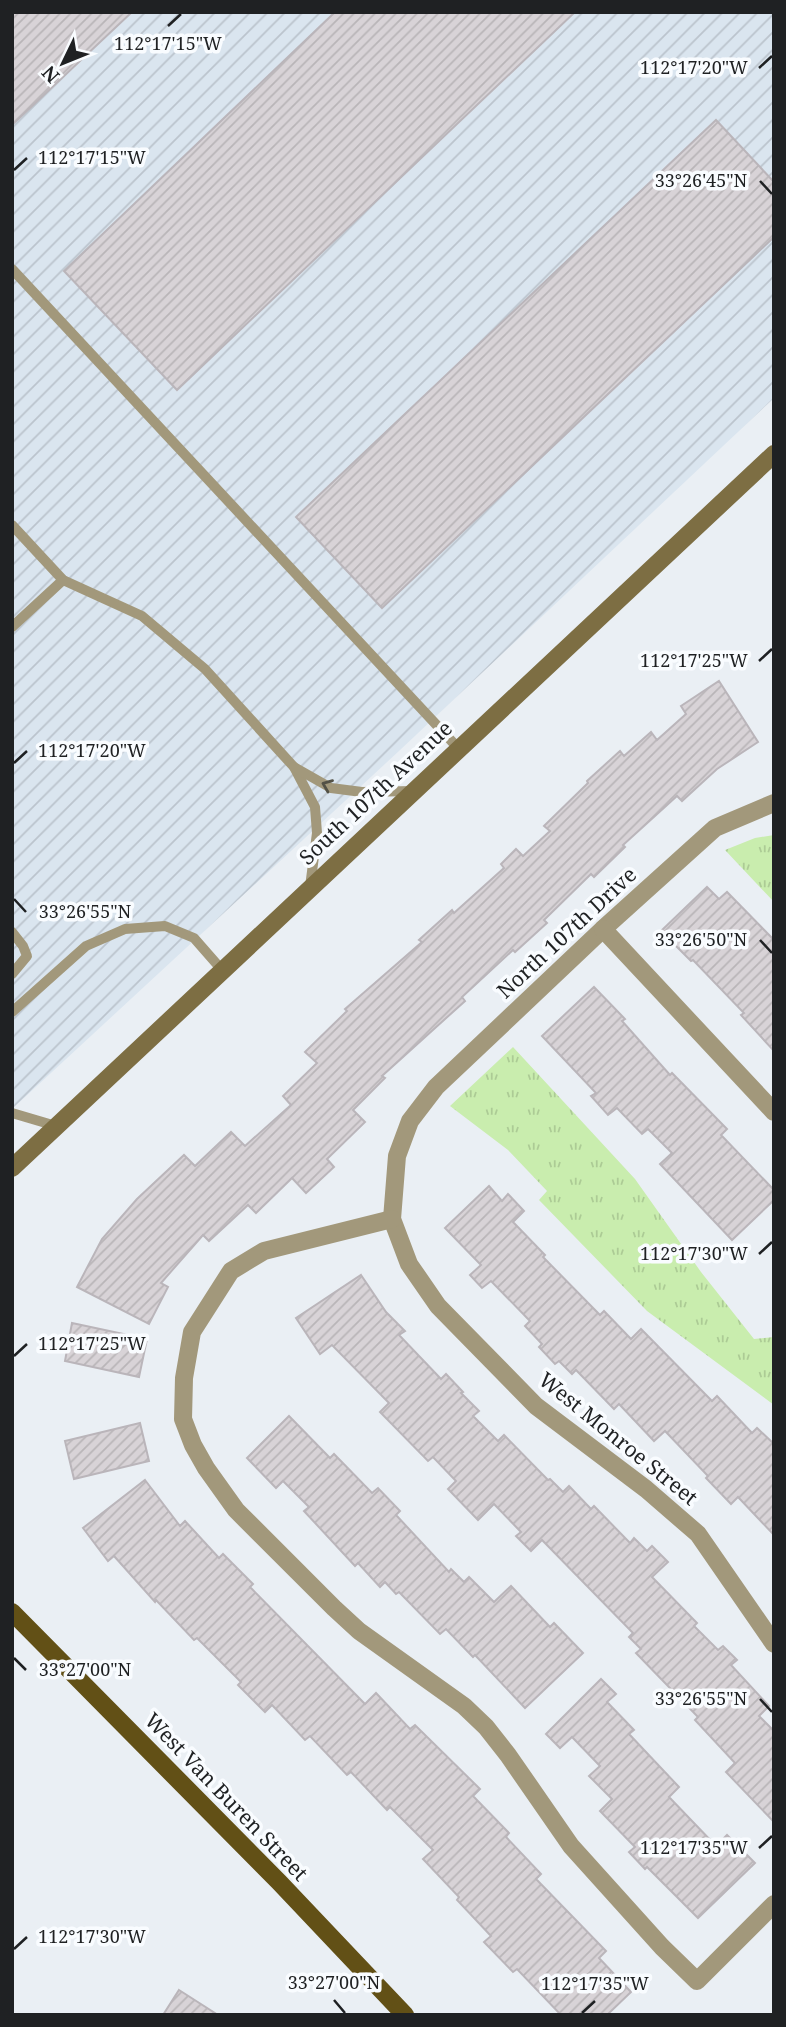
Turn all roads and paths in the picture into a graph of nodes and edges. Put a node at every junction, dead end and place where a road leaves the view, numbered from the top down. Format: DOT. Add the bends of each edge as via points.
graph roads {
  1 [pos="12,269"];
  2 [pos="773,457"];
  3 [pos="12,525"];
  4 [pos="63,580"];
  5 [pos="12,627"];
  6 [pos="458,748"];
  7 [pos="294,767"];
  8 [pos="413,791"];
  9 [pos="774,803"];
  10 [pos="310,887"];
  11 [pos="603,929"];
  12 [pos="12,932"];
  13 [pos="222,970"];
  14 [pos="12,974"];
  15 [pos="12,1013"];
  16 [pos="774,1112"];
  17 [pos="12,1113"];
  18 [pos="410,1121"];
  19 [pos="56,1126"];
  20 [pos="12,1168"];
  21 [pos="392,1219"];
  22 [pos="12,1612"];
  23 [pos="774,1644"];
  24 [pos="774,1904"];
  25 [pos="405,2015"];
  1 -- 6 [label="lane"];
  2 -- 6 [label="main road, South 107th Avenue"];
  3 -- 4 [label="lane"];
  4 -- 5 [label="lane"];
  4 -- 7 [label="lane" via="142,616 205,668"];
  6 -- 8 [label="main road, South 107th Avenue"];
  8 -- 7 [label="lane, one-way" via="331,788"];
  7 -- 10 [label="lane" via="315,807 317,833"];
  8 -- 10 [label="main road, South 107th Avenue"];
  9 -- 11 [label="street, North 107th Drive" via="715,828"];
  10 -- 13 [label="main road, South 107th Avenue"];
  11 -- 16 [label="street"];
  11 -- 18 [label="street, North 107th Drive" via="436,1087"];
  12 -- 14 [label="lane" via="27,956"];
  13 -- 15 [label="lane" via="194,938 165,926 125,929 86,946"];
  13 -- 19 [label="main road, South 107th Avenue"];
  17 -- 19 [label="lane"];
  18 -- 21 [label="street, West Monroe Street" via="397,1156"];
  19 -- 20 [label="main road, South 107th Avenue"];
  21 -- 23 [label="street, West Monroe Street" via="409,1265 439,1306 536,1406 698,1534"];
  21 -- 24 [label="street" via="264,1251 231,1270 192,1332 184,1378 183,1419 206,1468 236,1510 359,1631 479,1720 571,1846 697,1981"];
  22 -- 25 [label="main road, West Van Buren Street"];
}
